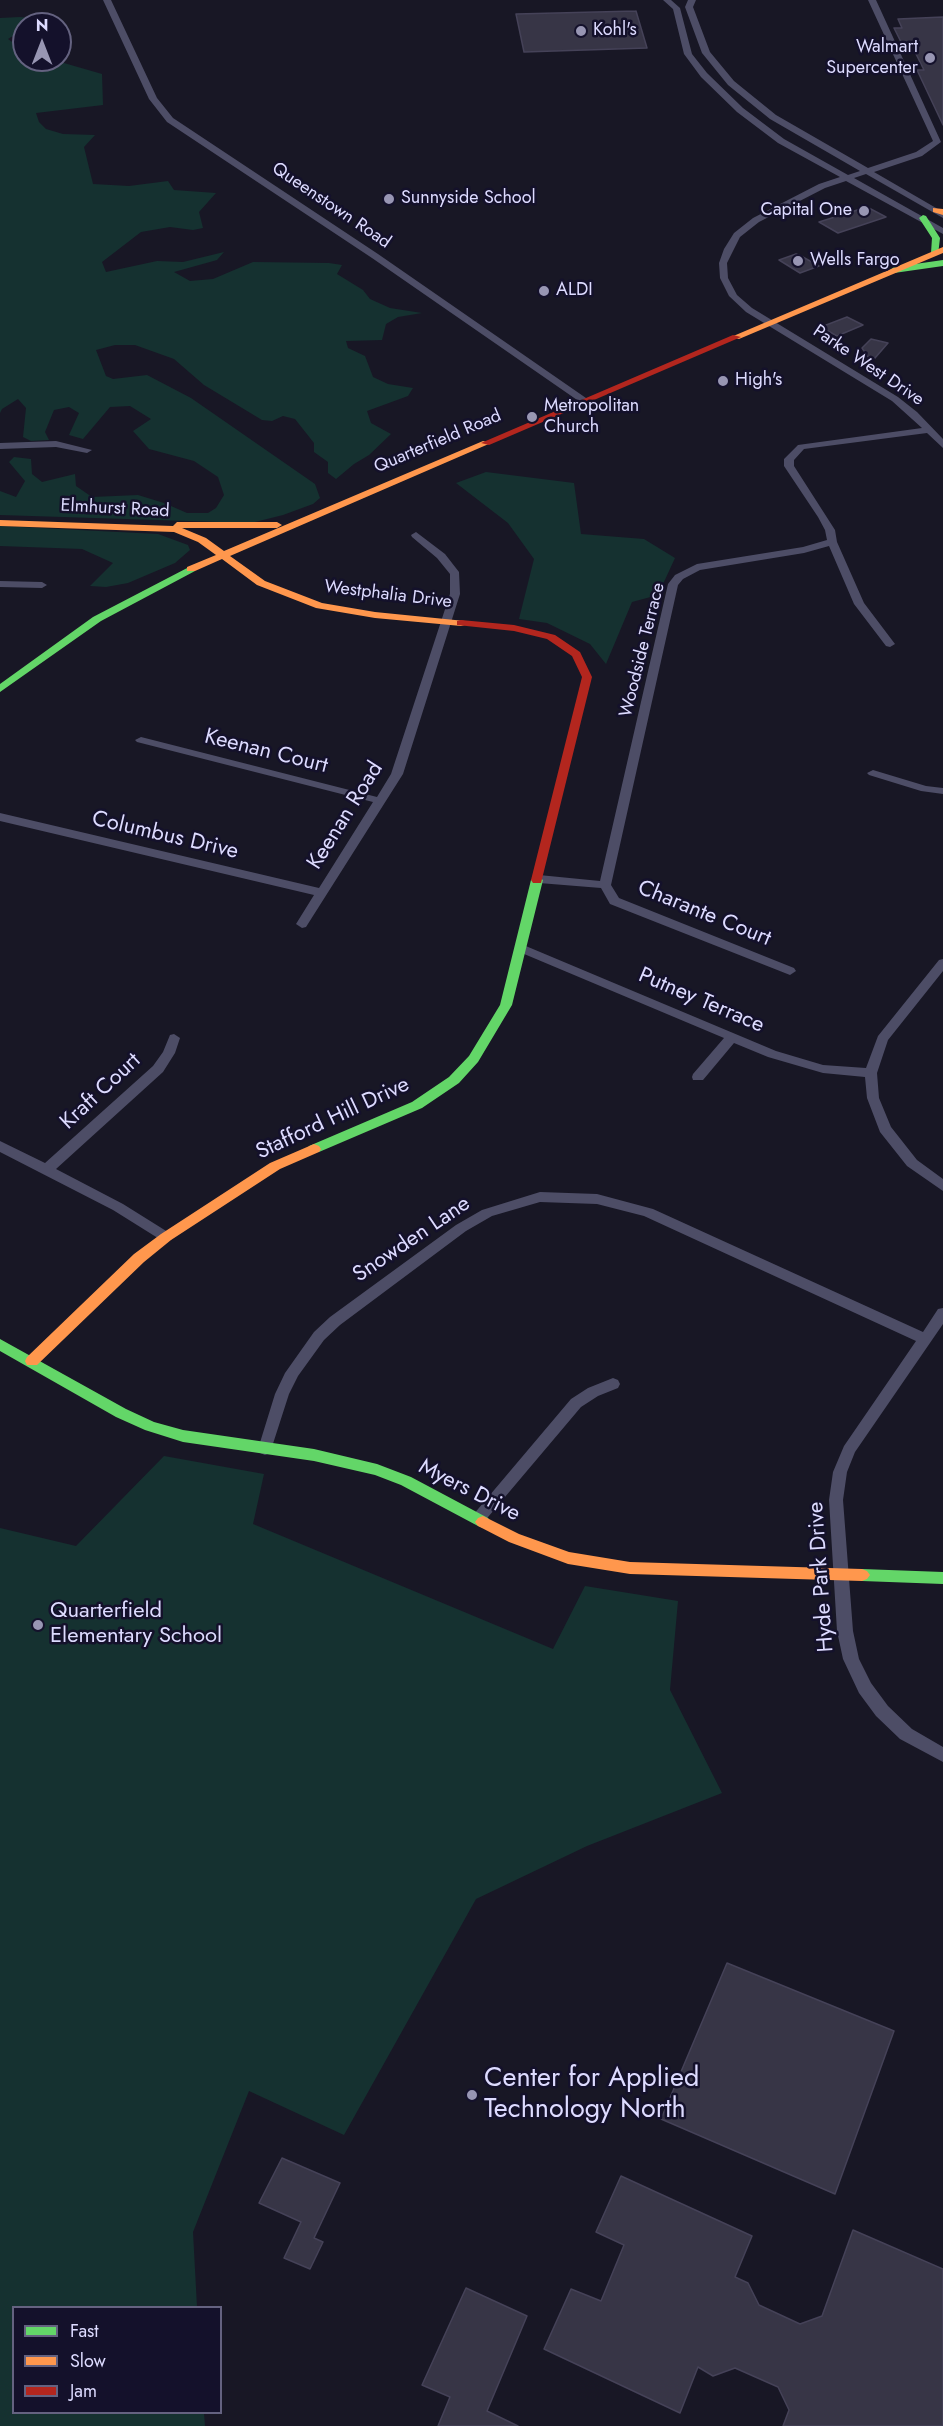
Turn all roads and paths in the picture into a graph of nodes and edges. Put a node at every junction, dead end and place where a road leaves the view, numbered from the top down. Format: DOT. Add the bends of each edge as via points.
graph roads {
  1 [pos="107,0"];
  2 [pos="667,0"];
  3 [pos="692,0"];
  4 [pos="872,0"];
  5 [pos="867,171"];
  6 [pos="845,177"];
  7 [pos="941,212"];
  8 [pos="923,218"];
  9 [pos="943,231"];
  10 [pos="940,255"];
  11 [pos="770,322"];
  12 [pos="583,400"];
  13 [pos="929,430"];
  14 [pos="943,445"];
  15 [pos="0,446"];
  16 [pos="87,450"];
  17 [pos="0,523"];
  18 [pos="292,524"];
  19 [pos="141,526"];
  20 [pos="416,535"];
  21 [pos="832,542"];
  22 [pos="222,554"];
  23 [pos="0,584"];
  24 [pos="42,585"];
  25 [pos="447,622"];
  26 [pos="561,642"];
  27 [pos="890,644"];
  28 [pos="0,690"];
  29 [pos="141,740"];
  30 [pos="873,773"];
  31 [pos="943,791"];
  32 [pos="381,801"];
  33 [pos="0,817"];
  34 [pos="539,879"];
  35 [pos="605,885"];
  36 [pos="322,893"];
  37 [pos="302,924"];
  38 [pos="521,948"];
  39 [pos="943,963"];
  40 [pos="790,971"];
  41 [pos="732,1037"];
  42 [pos="174,1038"];
  43 [pos="871,1073"];
  44 [pos="698,1077"];
  45 [pos="0,1146"];
  46 [pos="46,1170"];
  47 [pos="943,1186"];
  48 [pos="166,1237"];
  49 [pos="943,1313"];
  50 [pos="924,1339"];
  51 [pos="0,1344"];
  52 [pos="32,1361"];
  53 [pos="613,1384"];
  54 [pos="265,1449"];
  55 [pos="478,1519"];
  56 [pos="841,1575"];
  57 [pos="943,1578"];
  58 [pos="943,1755"];
  1 -- 12 [label="street, Queenstown Road" via="153,99 170,120"];
  2 -- 6 [label="street" via="676,8 688,54 704,75 740,110 781,141"];
  3 -- 5 [label="street" via="689,7 706,53 731,83 773,117"];
  4 -- 5 [label="street, Parke West Drive" via="937,142 919,153"];
  5 -- 6 [label="street, Parke West Drive"];
  5 -- 7 [label="street"];
  6 -- 8 [label="street"];
  6 -- 11 [label="street, Parke West Drive" via="784,203 756,220 737,235 728,249 723,263 724,278 733,296"];
  8 -- 9 [label="street"];
  8 -- 10 [label="main road" via="936,238"];
  10 -- 11 [label="main road, Quarterfield Road"];
  11 -- 12 [label="main road, Quarterfield Road"];
  11 -- 13 [label="street, Parke West Drive" via="895,399"];
  12 -- 18 [label="main road, Quarterfield Road"];
  13 -- 14 [label="street, Parke West Drive"];
  13 -- 21 [label="street" via="801,447 794,453 789,466 823,517"];
  15 -- 16 [label="street" via="56,444"];
  17 -- 19 [label="main road, Elmhurst Road"];
  18 -- 19 [label="main road"];
  18 -- 22 [label="main road, Quarterfield Road"];
  19 -- 22 [label="main road, Elmhurst Road" via="190,534"];
  20 -- 25 [label="street, Keenan Road" via="441,555 455,574 455,594"];
  21 -- 27 [label="street" via="869,622"];
  21 -- 35 [label="street, Woodside Terrace" via="697,567 673,584"];
  22 -- 25 [label="main road, Westphalia Drive" via="261,583 320,606"];
  22 -- 28 [label="main road, Quarterfield Road" via="97,619"];
  23 -- 24 [label="street"];
  25 -- 26 [label="main road, Westphalia Drive" via="534,631"];
  25 -- 32 [label="street, Keenan Road" via="405,756"];
  26 -- 34 [label="main road, Stafford Hill Drive" via="582,661 587,685"];
  29 -- 32 [label="street, Keenan Court"];
  30 -- 31 [label="street"];
  32 -- 36 [label="street, Keenan Road"];
  33 -- 36 [label="street, Columbus Drive"];
  34 -- 35 [label="street, Charante Court"];
  34 -- 38 [label="main road, Stafford Hill Drive"];
  35 -- 40 [label="street, Charante Court" via="614,901"];
  36 -- 37 [label="street, Keenan Road"];
  38 -- 41 [label="street, Putney Terrace"];
  38 -- 48 [label="main road, Stafford Hill Drive" via="506,1005 493,1031 454,1080 397,1116 275,1166"];
  39 -- 43 [label="street" via="882,1039"];
  41 -- 43 [label="street, Putney Terrace" via="823,1069"];
  41 -- 44 [label="street"];
  42 -- 46 [label="street, Kraft Court" via="158,1069"];
  43 -- 47 [label="street" via="873,1098 885,1129 912,1163"];
  45 -- 46 [label="street"];
  46 -- 48 [label="street" via="118,1206"];
  48 -- 52 [label="main road, Stafford Hill Drive"];
  49 -- 50 [label="street, Hyde Park Drive"];
  50 -- 54 [label="street, Snowden Lane" via="648,1212 597,1198 540,1197 487,1214 461,1228 335,1321 292,1373"];
  50 -- 56 [label="street, Hyde Park Drive" via="862,1428 840,1472 836,1500"];
  51 -- 52 [label="main road, Myers Drive"];
  52 -- 54 [label="main road, Myers Drive" via="150,1426 183,1436"];
  53 -- 55 [label="street" via="576,1403"];
  54 -- 55 [label="main road, Myers Drive" via="326,1457 377,1470"];
  55 -- 56 [label="main road, Myers Drive" via="540,1549 602,1565"];
  56 -- 57 [label="main road, Myers Drive"];
  56 -- 58 [label="street, Hyde Park Drive" via="845,1631 851,1659 865,1688 906,1734"];
}
